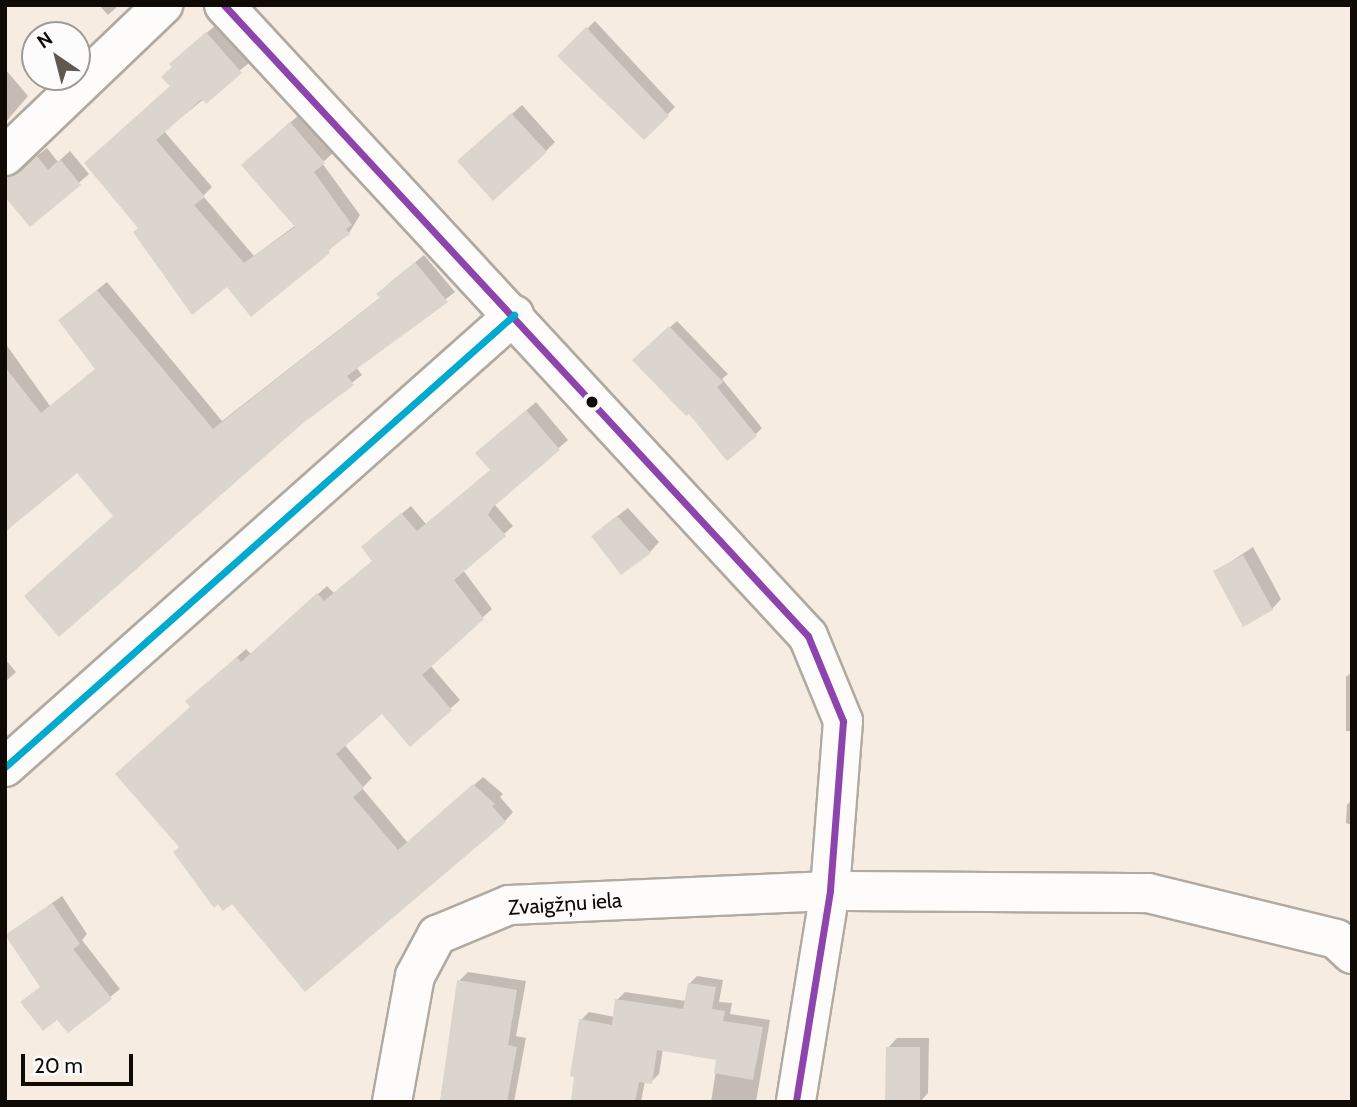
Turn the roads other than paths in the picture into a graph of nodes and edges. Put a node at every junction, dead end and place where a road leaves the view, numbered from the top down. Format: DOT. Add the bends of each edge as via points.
graph roads {
  1 [pos="163,5"];
  2 [pos="223,5"];
  3 [pos="5,156"];
  4 [pos="514,315"];
  5 [pos="5,767"];
  6 [pos="830,891"];
  7 [pos="1352,954"];
  8 [pos="392,1102"];
  9 [pos="796,1102"];
  1 -- 3 [label="street"];
  2 -- 4 [label="street"];
  4 -- 5 [label="street"];
  4 -- 6 [label="street" via="808,636 843,721"];
  6 -- 7 [label="street, Zvaigžņu iela" via="1147,893 1336,939"];
  6 -- 8 [label="street, Zvaigžņu iela" via="509,905 437,934 415,976"];
  6 -- 9 [label="street"];
}
